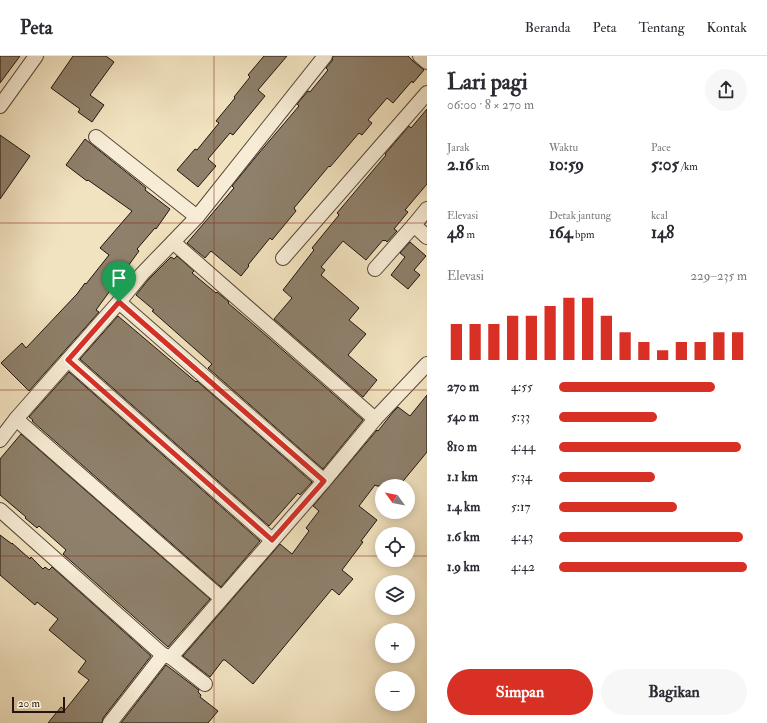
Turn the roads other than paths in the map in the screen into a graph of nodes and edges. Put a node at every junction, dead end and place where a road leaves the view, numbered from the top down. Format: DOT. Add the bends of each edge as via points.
graph roads {
  1 [pos="36,56"];
  2 [pos="325,56"];
  3 [pos="420,56"];
  4 [pos="427,62"];
  5 [pos="427,93"];
  6 [pos="0,106"];
  7 [pos="96,137"];
  8 [pos="427,209"];
  9 [pos="197,217"];
  10 [pos="414,225"];
  11 [pos="427,237"];
  12 [pos="173,242"];
  13 [pos="283,258"];
  14 [pos="375,268"];
  15 [pos="119,302"];
  16 [pos="68,360"];
  17 [pos="427,364"];
  18 [pos="16,419"];
  19 [pos="375,419"];
  20 [pos="0,440"];
  21 [pos="324,481"];
  22 [pos="0,510"];
  23 [pos="272,540"];
  24 [pos="221,598"];
  25 [pos="167,656"];
  26 [pos="205,684"];
  27 [pos="110,723"];
  1 -- 6 [label="street"];
  2 -- 9 [label="street"];
  3 -- 4 [label="street"];
  5 -- 13 [label="street"];
  7 -- 9 [label="street"];
  8 -- 10 [label="street"];
  9 -- 12 [label="street"];
  10 -- 11 [label="street"];
  10 -- 14 [label="street"];
  12 -- 15 [label="street"];
  12 -- 19 [label="street"];
  15 -- 16 [label="street"];
  15 -- 21 [label="street"];
  16 -- 18 [label="street"];
  16 -- 23 [label="street"];
  17 -- 19 [label="street"];
  18 -- 20 [label="street"];
  18 -- 24 [label="street"];
  19 -- 21 [label="street"];
  21 -- 23 [label="street"];
  22 -- 25 [label="street"];
  23 -- 24 [label="street"];
  24 -- 25 [label="street"];
  25 -- 26 [label="street"];
  25 -- 27 [label="street"];
}
